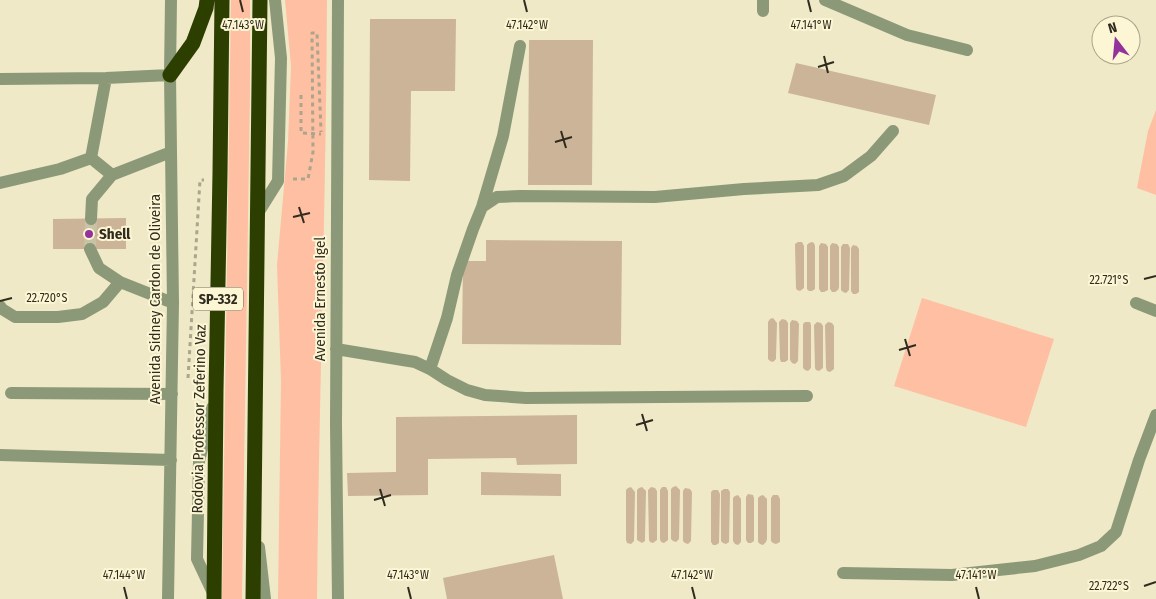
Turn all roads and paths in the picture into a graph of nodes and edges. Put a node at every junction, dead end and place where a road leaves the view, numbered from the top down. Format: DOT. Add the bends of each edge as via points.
graph roads {
  1 [pos="171,0"];
  2 [pos="207,0"];
  3 [pos="222,0"];
  4 [pos="260,0"];
  5 [pos="275,0"];
  6 [pos="338,0"];
  7 [pos="825,0"];
  8 [pos="520,46"];
  9 [pos="967,50"];
  10 [pos="170,75"];
  11 [pos="106,78"];
  12 [pos="0,79"];
  13 [pos="301,95"];
  14 [pos="893,131"];
  15 [pos="321,134"];
  16 [pos="171,152"];
  17 [pos="91,158"];
  18 [pos="112,175"];
  19 [pos="0,183"];
  20 [pos="482,207"];
  21 [pos="258,213"];
  22 [pos="91,219"];
  23 [pos="90,249"];
  24 [pos="120,282"];
  25 [pos="1136,302"];
  26 [pos="173,303"];
  27 [pos="0,306"];
  28 [pos="1156,311"];
  29 [pos="336,348"];
  30 [pos="430,369"];
  31 [pos="11,393"];
  32 [pos="172,394"];
  33 [pos="807,396"];
  34 [pos="1156,415"];
  35 [pos="0,455"];
  36 [pos="171,460"];
  37 [pos="253,497"];
  38 [pos="843,573"];
  39 [pos="214,597"];
  40 [pos="168,599"];
  41 [pos="253,599"];
  42 [pos="265,599"];
  43 [pos="338,599"];
  1 -- 10 [label="street, Avenida Sidney Cardon de Oliveira"];
  2 -- 10 [label="highway" via="193,43"];
  3 -- 39 [label="highway, Rodovia Professor Zeferino Vaz / SP-332"];
  4 -- 21 [label="highway, SP-332"];
  5 -- 21 [label="street" via="281,58 278,181"];
  6 -- 29 [label="street, Avenida Ernesto Igel"];
  7 -- 9 [label="street" via="907,35"];
  8 -- 20 [label="street" via="503,136"];
  10 -- 11 [label="street"];
  10 -- 16 [label="street, Avenida Sidney Cardon de Oliveira"];
  11 -- 12 [label="street"];
  11 -- 17 [label="street"];
  13 -- 15 [label="path" via="301,133"];
  14 -- 20 [label="street" via="871,156 844,176 818,184 655,197 497,197"];
  16 -- 18 [label="street"];
  16 -- 26 [label="street, Avenida Sidney Cardon de Oliveira"];
  17 -- 18 [label="street"];
  17 -- 19 [label="street"];
  18 -- 22 [label="street" via="92,199"];
  20 -- 30 [label="street" via="457,275"];
  21 -- 37 [label="highway, SP-332"];
  23 -- 24 [label="street" via="99,268"];
  24 -- 26 [label="street"];
  24 -- 27 [label="street" via="104,302 82,314 15,317"];
  25 -- 28 [label="street"];
  26 -- 32 [label="street, Avenida Sidney Cardon de Oliveira"];
  29 -- 30 [label="street" via="415,362"];
  29 -- 43 [label="street, Avenida Ernesto Igel"];
  30 -- 33 [label="street" via="467,390 485,395 526,398"];
  31 -- 32 [label="street"];
  32 -- 36 [label="street, Avenida Sidney Cardon de Oliveira"];
  34 -- 38 [label="street" via="1116,532 1101,546 1035,566 952,575"];
  35 -- 36 [label="street"];
  36 -- 40 [label="street, Avenida Sidney Cardon de Oliveira"];
  37 -- 41 [label="highway, SP-332"];
  37 -- 42 [label="street"];
}
